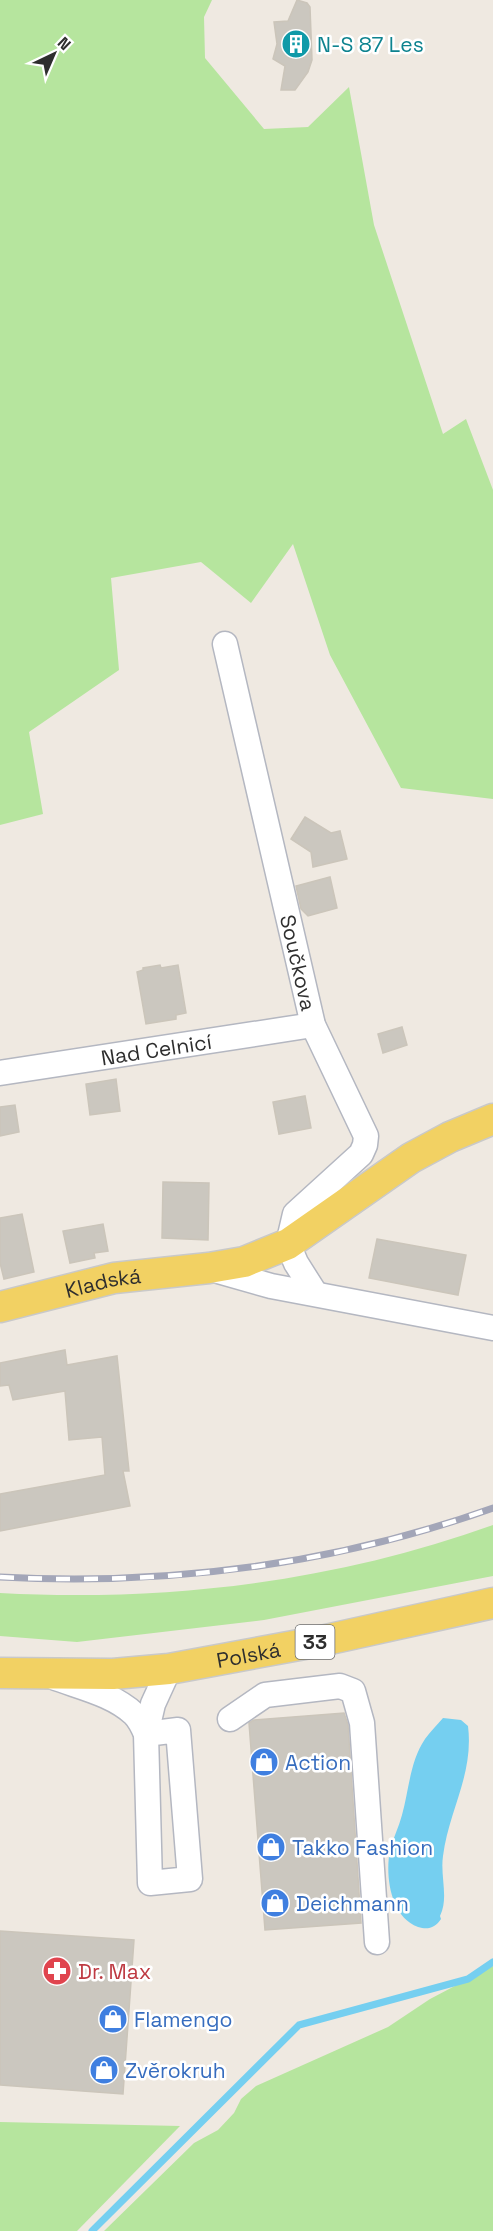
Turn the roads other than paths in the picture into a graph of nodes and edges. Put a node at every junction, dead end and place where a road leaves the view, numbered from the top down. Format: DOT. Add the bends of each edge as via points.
graph roads {
  1 [pos="225,644"];
  2 [pos="313,1025"];
  3 [pos="0,1073"];
  4 [pos="493,1119"];
  5 [pos="288,1244"];
  6 [pos="209,1268"];
  7 [pos="315,1293"];
  8 [pos="0,1306"];
  9 [pos="493,1328"];
  10 [pos="493,1603"];
  11 [pos="169,1669"];
  12 [pos="0,1673"];
  13 [pos="48,1675"];
  14 [pos="230,1719"];
  15 [pos="146,1734"];
  16 [pos="377,1942"];
  1 -- 2 [label="street, Součkova"];
  2 -- 3 [label="street, Nad Celnicí"];
  2 -- 5 [label="street, Součkova" via="366,1136 365,1145 361,1154 295,1214"];
  4 -- 5 [label="main road, Kladská" via="411,1158"];
  5 -- 6 [label="main road, Kladská" via="244,1262"];
  5 -- 7 [label="street"];
  6 -- 7 [label="street, Kladská" via="271,1286"];
  6 -- 8 [label="main road, Kladská" via="114,1278"];
  7 -- 9 [label="street, Kladská"];
  10 -- 11 [label="main road, Polská / 33"];
  11 -- 13 [label="main road, Polská / 33"];
  11 -- 15 [label="street" via="153,1704"];
  12 -- 13 [label="main road, Polská / 33"];
  13 -- 15 [label="street" via="123,1706 136,1716"];
  14 -- 16 [label="street" via="265,1695 340,1686 353,1691 362,1723"];
  15 -- 15 [label="street" via="178,1730 190,1879 150,1883"];
}
